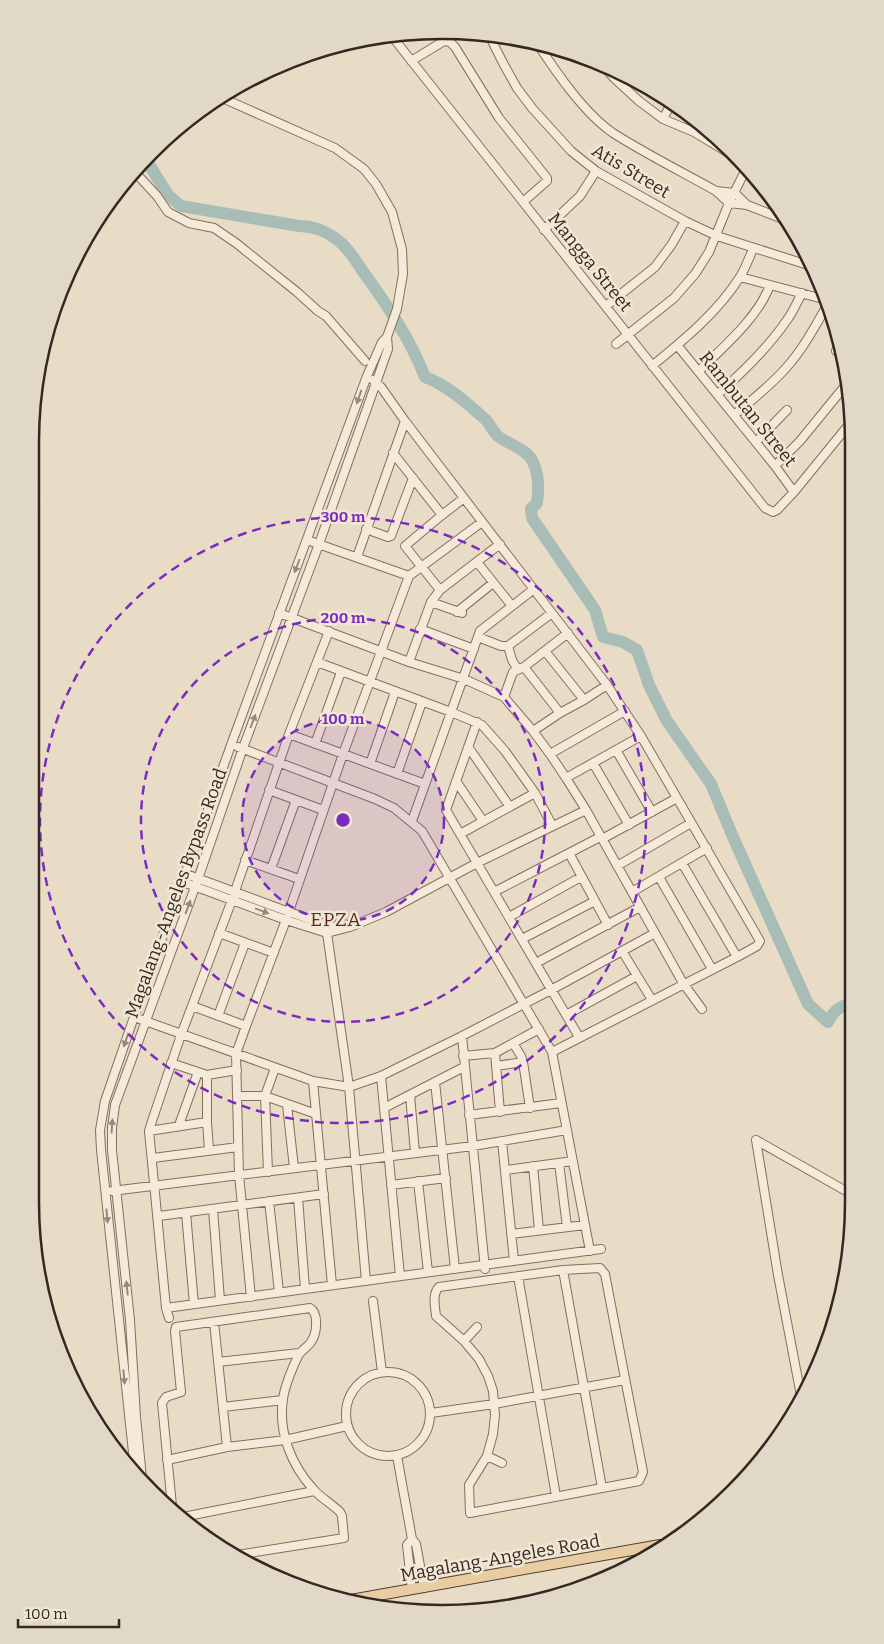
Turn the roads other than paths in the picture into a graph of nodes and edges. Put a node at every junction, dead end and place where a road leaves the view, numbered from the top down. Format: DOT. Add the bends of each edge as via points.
graph roads {
  1 [pos="397,41"];
  2 [pos="492,42"];
  3 [pos="543,51"];
  4 [pos="411,61"];
  5 [pos="613,77"];
  6 [pos="228,101"];
  7 [pos="668,109"];
  8 [pos="663,119"];
  9 [pos="696,129"];
  10 [pos="694,132"];
  11 [pos="708,139"];
  12 [pos="596,171"];
  13 [pos="743,174"];
  14 [pos="139,176"];
  15 [pos="716,191"];
  16 [pos="734,193"];
  17 [pos="523,202"];
  18 [pos="729,203"];
  19 [pos="747,206"];
  20 [pos="776,217"];
  21 [pos="685,221"];
  22 [pos="544,230"];
  23 [pos="717,236"];
  24 [pos="753,249"];
  25 [pos="804,264"];
  26 [pos="740,277"];
  27 [pos="770,285"];
  28 [pos="802,293"];
  29 [pos="819,298"];
  30 [pos="606,306"];
  31 [pos="823,310"];
  32 [pos="388,335"];
  33 [pos="628,335"];
  34 [pos="616,344"];
  35 [pos="677,345"];
  36 [pos="364,361"];
  37 [pos="652,366"];
  38 [pos="699,371"];
  39 [pos="367,376"];
  40 [pos="376,381"];
  41 [pos="842,390"];
  42 [pos="718,394"];
  43 [pos="787,410"];
  44 [pos="734,415"];
  45 [pos="405,421"];
  46 [pos="845,430"];
  47 [pos="756,442"];
  48 [pos="394,452"];
  49 [pos="775,466"];
  50 [pos="413,478"];
  51 [pos="794,492"];
  52 [pos="464,498"];
  53 [pos="442,515"];
  54 [pos="482,522"];
  55 [pos="366,529"];
  56 [pos="307,540"];
  57 [pos="319,544"];
  58 [pos="500,544"];
  59 [pos="356,556"];
  60 [pos="477,562"];
  61 [pos="423,567"];
  62 [pos="409,576"];
  63 [pos="493,583"];
  64 [pos="534,589"];
  65 [pos="440,590"];
  66 [pos="430,602"];
  67 [pos="512,606"];
  68 [pos="280,613"];
  69 [pos="552,613"];
  70 [pos="292,617"];
  71 [pos="420,629"];
  72 [pos="328,631"];
  73 [pos="568,633"];
  74 [pos="478,637"];
  75 [pos="508,646"];
  76 [pos="474,649"];
  77 [pos="545,651"];
  78 [pos="382,652"];
  79 [pos="317,662"];
  80 [pos="409,662"];
  81 [pos="521,669"];
  82 [pos="341,672"];
  83 [pos="464,679"];
  84 [pos="370,682"];
  85 [pos="607,685"];
  86 [pos="395,692"];
  87 [pos="504,697"];
  88 [pos="584,700"];
  89 [pos="422,702"];
  90 [pos="625,710"];
  91 [pos="452,712"];
  92 [pos="560,713"];
  93 [pos="477,722"];
  94 [pos="533,731"];
  95 [pos="289,734"];
  96 [pos="641,736"];
  97 [pos="315,744"];
  98 [pos="231,745"];
  99 [pos="243,748"];
  100 [pos="469,748"];
  101 [pos="616,750"];
  102 [pos="343,754"];
  103 [pos="550,754"];
  104 [pos="279,762"];
  105 [pos="593,763"];
  106 [pos="370,764"];
  107 [pos="397,774"];
  108 [pos="566,778"];
  109 [pos="456,781"];
  110 [pos="333,784"];
  111 [pos="425,784"];
  112 [pos="269,790"];
  113 [pos="535,793"];
  114 [pos="677,798"];
  115 [pos="296,800"];
  116 [pos="510,807"];
  117 [pos="323,810"];
  118 [pos="586,810"];
  119 [pos="652,812"];
  120 [pos="412,821"];
  121 [pos="483,821"];
  122 [pos="692,823"];
  123 [pos="629,825"];
  124 [pos="552,826"];
  125 [pos="460,834"];
  126 [pos="601,838"];
  127 [pos="706,848"];
  128 [pos="569,853"];
  129 [pos="245,860"];
  130 [pos="478,863"];
  131 [pos="682,863"];
  132 [pos="617,866"];
  133 [pos="271,869"];
  134 [pos="186,874"];
  135 [pos="450,877"];
  136 [pos="581,877"];
  137 [pos="658,877"];
  138 [pos="198,879"];
  139 [pos="299,879"];
  140 [pos="183,882"];
  141 [pos="195,887"];
  142 [pos="494,892"];
  143 [pos="632,892"];
  144 [pos="233,896"];
  145 [pos="595,901"];
  146 [pos="640,907"];
  147 [pos="288,916"];
  148 [pos="509,917"];
  149 [pos="329,924"];
  150 [pos="608,925"];
  151 [pos="339,930"];
  152 [pos="219,933"];
  153 [pos="327,933"];
  154 [pos="655,933"];
  155 [pos="522,939"];
  156 [pos="245,943"];
  157 [pos="622,951"];
  158 [pos="274,953"];
  159 [pos="738,957"];
  160 [pos="536,963"];
  161 [pos="712,969"];
  162 [pos="637,976"];
  163 [pos="683,983"];
  164 [pos="551,990"];
  165 [pos="652,1000"];
  166 [pos="524,1003"];
  167 [pos="192,1006"];
  168 [pos="702,1009"];
  169 [pos="566,1015"];
  170 [pos="218,1016"];
  171 [pos="134,1017"];
  172 [pos="146,1021"];
  173 [pos="246,1026"];
  174 [pos="539,1029"];
  175 [pos="181,1035"];
  176 [pos="462,1036"];
  177 [pos="579,1037"];
  178 [pos="512,1043"];
  179 [pos="552,1052"];
  180 [pos="495,1053"];
  181 [pos="236,1054"];
  182 [pos="463,1056"];
  183 [pos="522,1062"];
  184 [pos="171,1063"];
  185 [pos="496,1066"];
  186 [pos="464,1067"];
  187 [pos="275,1068"];
  188 [pos="237,1070"];
  189 [pos="198,1072"];
  190 [pos="207,1075"];
  191 [pos="381,1076"];
  192 [pos="313,1081"];
  193 [pos="435,1082"];
  194 [pos="349,1087"];
  195 [pos="410,1095"];
  196 [pos="237,1096"];
  197 [pos="265,1096"];
  198 [pos="561,1103"];
  199 [pos="287,1104"];
  200 [pos="384,1108"];
  201 [pos="530,1108"];
  202 [pos="500,1112"];
  203 [pos="316,1114"];
  204 [pos="470,1115"];
  205 [pos="207,1122"];
  206 [pos="179,1125"];
  207 [pos="567,1130"];
  208 [pos="149,1131"];
  209 [pos="502,1141"];
  210 [pos="473,1146"];
  211 [pos="238,1147"];
  212 [pos="444,1149"];
  213 [pos="209,1150"];
  214 [pos="416,1153"];
  215 [pos="388,1156"];
  216 [pos="153,1158"];
  217 [pos="356,1161"];
  218 [pos="573,1161"];
  219 [pos="558,1163"];
  220 [pos="321,1165"];
  221 [pos="533,1166"];
  222 [pos="294,1168"];
  223 [pos="506,1170"];
  224 [pos="268,1172"];
  225 [pos="239,1175"];
  226 [pos="446,1178"];
  227 [pos="418,1181"];
  228 [pos="391,1185"];
  229 [pos="155,1187"];
  230 [pos="845,1190"];
  231 [pos="117,1191"];
  232 [pos="105,1192"];
  233 [pos="324,1194"];
  234 [pos="298,1198"];
  235 [pos="270,1201"];
  236 [pos="241,1205"];
  237 [pos="213,1209"];
  238 [pos="186,1213"];
  239 [pos="158,1216"];
  240 [pos="585,1225"];
  241 [pos="567,1227"];
  242 [pos="538,1230"];
  243 [pos="512,1234"];
  244 [pos="601,1249"];
  245 [pos="590,1251"];
  246 [pos="514,1261"];
  247 [pos="485,1267"];
  248 [pos="455,1269"];
  249 [pos="563,1270"];
  250 [pos="428,1272"];
  251 [pos="400,1276"];
  252 [pos="518,1276"];
  253 [pos="366,1281"];
  254 [pos="332,1285"];
  255 [pos="305,1288"];
  256 [pos="279,1292"];
  257 [pos="251,1297"];
  258 [pos="220,1300"];
  259 [pos="373,1301"];
  260 [pos="194,1304"];
  261 [pos="166,1308"];
  262 [pos="169,1318"];
  263 [pos="214,1322"];
  264 [pos="477,1327"];
  265 [pos="464,1340"];
  266 [pos="299,1353"];
  267 [pos="218,1362"];
  268 [pos="382,1372"];
  269 [pos="626,1380"];
  270 [pos="584,1387"];
  271 [pos="800,1388"];
  272 [pos="539,1395"];
  273 [pos="283,1400"];
  274 [pos="494,1404"];
  275 [pos="223,1407"];
  276 [pos="431,1413"];
  277 [pos="347,1426"];
  278 [pos="285,1440"];
  279 [pos="227,1447"];
  280 [pos="397,1456"];
  281 [pos="487,1456"];
  282 [pos="167,1460"];
  283 [pos="134,1462"];
  284 [pos="502,1463"];
  285 [pos="141,1470"];
  286 [pos="602,1488"];
  287 [pos="314,1491"];
  288 [pos="556,1496"];
  289 [pos="171,1501"];
  290 [pos="188,1515"];
  291 [pos="412,1540"];
  292 [pos="651,1547"];
  293 [pos="245,1554"];
  294 [pos="424,1588"];
  295 [pos="412,1590"];
  296 [pos="363,1598"];
  1 -- 4 [label="street, Mangga Street"];
  2 -- 12 [label="street, Atis Street" via="517,88 532,108 571,151"];
  3 -- 15 [label="street" via="584,106 612,132"];
  4 -- 17 [label="street, Mangga Street"];
  4 -- 17 [label="street" via="444,41 456,47 499,118 547,178"];
  5 -- 8 [label="street"];
  6 -- 32 [label="street, Magalang-Angeles Bypass Road" via="335,148 364,169 386,200 398,229 403,274 397,309"];
  7 -- 8 [label="street"];
  8 -- 10 [label="street"];
  9 -- 10 [label="street"];
  10 -- 11 [label="street"];
  12 -- 21 [label="street, Atis Street"];
  12 -- 22 [label="street" via="580,196"];
  13 -- 16 [label="street"];
  14 -- 36 [label="street" via="168,212 189,223 214,228 297,292 326,316"];
  15 -- 16 [label="street"];
  15 -- 18 [label="street"];
  16 -- 18 [label="street"];
  16 -- 19 [label="street"];
  17 -- 22 [label="street, Mangga Street"];
  18 -- 19 [label="street"];
  18 -- 23 [label="street"];
  19 -- 20 [label="street"];
  21 -- 23 [label="street, Atis Street"];
  21 -- 30 [label="street" via="655,267"];
  22 -- 30 [label="street, Mangga Street"];
  23 -- 24 [label="street, Atis Street"];
  23 -- 33 [label="street" via="696,274 674,298"];
  24 -- 25 [label="street, Atis Street"];
  24 -- 26 [label="street"];
  26 -- 27 [label="street"];
  26 -- 35 [label="street" via="710,316"];
  27 -- 28 [label="street"];
  27 -- 38 [label="street" via="739,330"];
  28 -- 29 [label="street"];
  28 -- 42 [label="street" via="788,320 766,347"];
  30 -- 33 [label="street, Mangga Street"];
  31 -- 44 [label="street" via="788,367"];
  32 -- 39 [label="street, Magalang-Angeles Bypass Road"];
  32 -- 40 [label="street, Magalang-Angeles Bypass Road" via="388,349"];
  33 -- 34 [label="street"];
  33 -- 37 [label="street, Mangga Street"];
  35 -- 37 [label="street"];
  35 -- 38 [label="street, Rambutan Street"];
  37 -- 51 [label="street, Mangga Street" via="765,508 773,512 777,510"];
  38 -- 42 [label="street, Rambutan Street"];
  39 -- 40 [label="street"];
  39 -- 56 [label="street, Magalang-Angeles Bypass Road, one-way"];
  40 -- 45 [label="street"];
  40 -- 57 [label="street, Magalang-Angeles Bypass Road"];
  41 -- 49 [label="street"];
  42 -- 44 [label="street, Rambutan Street"];
  43 -- 47 [label="street"];
  44 -- 47 [label="street, Rambutan Street"];
  45 -- 48 [label="street"];
  45 -- 52 [label="street"];
  46 -- 51 [label="street"];
  47 -- 49 [label="street, Rambutan Street"];
  48 -- 50 [label="street"];
  48 -- 55 [label="street"];
  49 -- 51 [label="street, Rambutan Street"];
  50 -- 53 [label="street"];
  50 -- 55 [label="street" via="392,536"];
  52 -- 53 [label="street"];
  52 -- 54 [label="street"];
  53 -- 61 [label="street" via="406,546"];
  54 -- 58 [label="street"];
  54 -- 61 [label="street"];
  55 -- 59 [label="street"];
  56 -- 57 [label="street"];
  56 -- 68 [label="street, Magalang-Angeles Bypass Road, one-way"];
  57 -- 59 [label="street"];
  57 -- 70 [label="street, Magalang-Angeles Bypass Road"];
  58 -- 60 [label="street"];
  58 -- 64 [label="street"];
  59 -- 62 [label="street"];
  60 -- 63 [label="street"];
  60 -- 65 [label="street"];
  61 -- 62 [label="street"];
  61 -- 65 [label="street"];
  62 -- 78 [label="street"];
  63 -- 66 [label="street" via="460,613"];
  63 -- 67 [label="street"];
  64 -- 67 [label="street"];
  64 -- 69 [label="street"];
  65 -- 66 [label="street"];
  66 -- 71 [label="street"];
  67 -- 74 [label="street" via="483,627"];
  68 -- 70 [label="street"];
  68 -- 98 [label="street, Magalang-Angeles Bypass Road"];
  69 -- 73 [label="street"];
  69 -- 75 [label="street"];
  70 -- 72 [label="street"];
  99 -- 70 [label="street, Magalang-Angeles Bypass Road, one-way"];
  71 -- 76 [label="street"];
  71 -- 80 [label="street"];
  72 -- 78 [label="street"];
  72 -- 79 [label="street"];
  73 -- 77 [label="street"];
  73 -- 85 [label="street"];
  74 -- 75 [label="street"];
  74 -- 76 [label="street"];
  75 -- 81 [label="street" via="512,660"];
  76 -- 83 [label="street"];
  77 -- 81 [label="street"];
  77 -- 88 [label="street"];
  78 -- 80 [label="street"];
  78 -- 84 [label="street"];
  79 -- 82 [label="street"];
  79 -- 95 [label="street"];
  80 -- 83 [label="street"];
  81 -- 87 [label="street" via="512,673"];
  81 -- 92 [label="street"];
  82 -- 84 [label="street"];
  82 -- 97 [label="street"];
  83 -- 87 [label="street"];
  83 -- 91 [label="street"];
  84 -- 86 [label="street"];
  84 -- 102 [label="street"];
  85 -- 88 [label="street"];
  85 -- 90 [label="street"];
  86 -- 89 [label="street"];
  86 -- 106 [label="street"];
  87 -- 94 [label="street"];
  88 -- 92 [label="street"];
  89 -- 91 [label="street"];
  89 -- 107 [label="street"];
  90 -- 96 [label="street"];
  90 -- 103 [label="street"];
  91 -- 93 [label="street"];
  91 -- 111 [label="street"];
  92 -- 94 [label="street"];
  93 -- 100 [label="street"];
  93 -- 113 [label="street" via="494,737"];
  94 -- 103 [label="street"];
  95 -- 97 [label="street"];
  95 -- 104 [label="street"];
  96 -- 101 [label="street"];
  96 -- 114 [label="street"];
  97 -- 102 [label="street"];
  98 -- 99 [label="street"];
  98 -- 134 [label="street, Magalang-Angeles Bypass Road"];
  99 -- 104 [label="street"];
  99 -- 138 [label="street, Magalang-Angeles Bypass Road"];
  100 -- 109 [label="street"];
  100 -- 116 [label="street"];
  101 -- 105 [label="street"];
  101 -- 119 [label="street"];
  102 -- 106 [label="street"];
  102 -- 110 [label="street"];
  103 -- 108 [label="street"];
  104 -- 110 [label="street"];
  104 -- 112 [label="street"];
  105 -- 108 [label="street"];
  105 -- 123 [label="street"];
  106 -- 107 [label="street"];
  107 -- 111 [label="street"];
  108 -- 118 [label="street"];
  109 -- 121 [label="street"];
  109 -- 125 [label="street" via="446,810"];
  110 -- 117 [label="street"];
  110 -- 120 [label="street" via="375,799"];
  111 -- 120 [label="street"];
  112 -- 115 [label="street"];
  112 -- 129 [label="street"];
  113 -- 116 [label="street"];
  113 -- 124 [label="street"];
  114 -- 119 [label="street"];
  114 -- 122 [label="street"];
  115 -- 117 [label="street"];
  115 -- 133 [label="street"];
  116 -- 121 [label="street"];
  117 -- 139 [label="street"];
  118 -- 124 [label="street"];
  118 -- 126 [label="street"];
  119 -- 123 [label="street"];
  120 -- 135 [label="street" via="431,844"];
  121 -- 125 [label="street"];
  122 -- 127 [label="street"];
  122 -- 132 [label="street"];
  123 -- 126 [label="street"];
  124 -- 130 [label="street"];
  125 -- 130 [label="street"];
  126 -- 128 [label="street"];
  126 -- 132 [label="street"];
  127 -- 131 [label="street"];
  127 -- 159 [label="street" via="760,940 758,946"];
  128 -- 136 [label="street"];
  128 -- 142 [label="street"];
  129 -- 133 [label="street"];
  129 -- 144 [label="street"];
  130 -- 135 [label="street"];
  130 -- 142 [label="street"];
  131 -- 137 [label="street"];
  131 -- 159 [label="street"];
  132 -- 143 [label="street"];
  133 -- 139 [label="street"];
  134 -- 138 [label="street"];
  134 -- 140 [label="street, Magalang-Angeles Bypass Road"];
  135 -- 151 [label="street" via="386,912"];
  135 -- 166 [label="street"];
  136 -- 145 [label="street"];
  136 -- 148 [label="street"];
  137 -- 143 [label="street"];
  137 -- 161 [label="street"];
  138 -- 141 [label="street, Magalang-Angeles Bypass Road"];
  138 -- 144 [label="street"];
  139 -- 147 [label="street"];
  140 -- 141 [label="street"];
  140 -- 171 [label="street, Magalang-Angeles Bypass Road"];
  141 -- 144 [label="street"];
  172 -- 141 [label="street, Magalang-Angeles Bypass Road, one-way"];
  142 -- 148 [label="street"];
  143 -- 146 [label="street"];
  144 -- 147 [label="street"];
  144 -- 152 [label="street"];
  145 -- 150 [label="street"];
  145 -- 155 [label="street"];
  146 -- 150 [label="street"];
  146 -- 154 [label="street"];
  147 -- 149 [label="street"];
  147 -- 153 [label="street"];
  147 -- 158 [label="street"];
  148 -- 155 [label="street"];
  149 -- 151 [label="street"];
  149 -- 153 [label="street"];
  150 -- 160 [label="street"];
  151 -- 153 [label="street"];
  152 -- 156 [label="street"];
  152 -- 167 [label="street"];
  153 -- 194 [label="street"];
  154 -- 157 [label="street"];
  154 -- 163 [label="street"];
  155 -- 160 [label="street"];
  156 -- 158 [label="street"];
  156 -- 170 [label="street"];
  157 -- 162 [label="street"];
  157 -- 164 [label="street"];
  158 -- 173 [label="street"];
  159 -- 161 [label="street"];
  160 -- 164 [label="street"];
  161 -- 163 [label="street"];
  162 -- 165 [label="street"];
  162 -- 169 [label="street"];
  163 -- 165 [label="street"];
  163 -- 168 [label="street"];
  164 -- 166 [label="street"];
  164 -- 169 [label="street"];
  165 -- 177 [label="street"];
  166 -- 174 [label="street"];
  166 -- 176 [label="street"];
  167 -- 170 [label="street"];
  167 -- 175 [label="street"];
  169 -- 177 [label="street"];
  170 -- 173 [label="street"];
  171 -- 172 [label="street"];
  171 -- 232 [label="street, Magalang-Angeles Bypass Road, one-way" via="102,1115 100,1150"];
  172 -- 175 [label="street"];
  231 -- 172 [label="street, Magalang-Angeles Bypass Road, one-way" via="113,1118"];
  173 -- 181 [label="street"];
  174 -- 178 [label="street"];
  174 -- 179 [label="street"];
  175 -- 181 [label="street"];
  175 -- 184 [label="street"];
  176 -- 182 [label="street"];
  176 -- 191 [label="street"];
  177 -- 179 [label="street"];
  178 -- 180 [label="street"];
  178 -- 183 [label="street"];
  179 -- 198 [label="street"];
  180 -- 182 [label="street"];
  180 -- 185 [label="street"];
  181 -- 187 [label="street"];
  181 -- 188 [label="street"];
  182 -- 186 [label="street"];
  183 -- 185 [label="street"];
  183 -- 201 [label="street"];
  184 -- 189 [label="street"];
  184 -- 208 [label="street"];
  185 -- 202 [label="street"];
  186 -- 193 [label="street"];
  186 -- 204 [label="street"];
  187 -- 192 [label="street"];
  187 -- 197 [label="street"];
  188 -- 190 [label="street"];
  188 -- 196 [label="street"];
  189 -- 190 [label="street"];
  189 -- 206 [label="street"];
  190 -- 205 [label="street"];
  191 -- 194 [label="street"];
  191 -- 200 [label="street"];
  192 -- 194 [label="street"];
  192 -- 203 [label="street"];
  193 -- 195 [label="street"];
  193 -- 212 [label="street"];
  194 -- 217 [label="street"];
  195 -- 200 [label="street"];
  195 -- 214 [label="street"];
  196 -- 197 [label="street"];
  196 -- 211 [label="street"];
  197 -- 199 [label="street"];
  197 -- 224 [label="street"];
  198 -- 201 [label="street"];
  198 -- 207 [label="street"];
  199 -- 203 [label="street"];
  199 -- 222 [label="street"];
  200 -- 215 [label="street"];
  201 -- 202 [label="street"];
  202 -- 204 [label="street"];
  203 -- 220 [label="street"];
  204 -- 210 [label="street"];
  205 -- 206 [label="street"];
  205 -- 213 [label="street"];
  206 -- 208 [label="street"];
  207 -- 209 [label="street"];
  207 -- 218 [label="street"];
  208 -- 216 [label="street"];
  209 -- 210 [label="street"];
  209 -- 223 [label="street"];
  210 -- 212 [label="street"];
  210 -- 247 [label="street"];
  211 -- 213 [label="street"];
  211 -- 225 [label="street"];
  212 -- 214 [label="street"];
  212 -- 226 [label="street"];
  213 -- 216 [label="street"];
  214 -- 215 [label="street"];
  215 -- 217 [label="street"];
  215 -- 228 [label="street"];
  216 -- 229 [label="street"];
  217 -- 220 [label="street"];
  217 -- 253 [label="street"];
  218 -- 219 [label="street"];
  218 -- 240 [label="street"];
  219 -- 221 [label="street"];
  219 -- 241 [label="street"];
  220 -- 222 [label="street"];
  220 -- 233 [label="street"];
  221 -- 223 [label="street"];
  221 -- 242 [label="street"];
  222 -- 224 [label="street"];
  223 -- 243 [label="street"];
  224 -- 225 [label="street"];
  225 -- 229 [label="street"];
  225 -- 236 [label="street"];
  226 -- 227 [label="street"];
  226 -- 248 [label="street"];
  227 -- 228 [label="street"];
  227 -- 250 [label="street"];
  228 -- 251 [label="street"];
  229 -- 231 [label="street"];
  229 -- 239 [label="street"];
  230 -- 271 [label="street" via="756,1140"];
  231 -- 232 [label="street"];
  285 -- 231 [label="street, Magalang-Angeles Bypass Road, one-way"];
  232 -- 283 [label="street, Magalang-Angeles Bypass Road, one-way"];
  233 -- 234 [label="street"];
  233 -- 254 [label="street"];
  234 -- 235 [label="street"];
  234 -- 255 [label="street"];
  235 -- 236 [label="street"];
  235 -- 256 [label="street"];
  236 -- 237 [label="street"];
  236 -- 257 [label="street"];
  237 -- 238 [label="street"];
  237 -- 258 [label="street"];
  238 -- 239 [label="street"];
  238 -- 260 [label="street"];
  239 -- 261 [label="street"];
  240 -- 241 [label="street"];
  240 -- 245 [label="street"];
  241 -- 242 [label="street"];
  242 -- 243 [label="street"];
  243 -- 246 [label="street"];
  244 -- 245 [label="street"];
  245 -- 246 [label="street"];
  246 -- 247 [label="street"];
  247 -- 248 [label="street"];
  248 -- 250 [label="street"];
  249 -- 252 [label="street"];
  249 -- 269 [label="street" via="600,1268 605,1274"];
  249 -- 270 [label="street"];
  250 -- 251 [label="street"];
  251 -- 253 [label="street"];
  252 -- 265 [label="street" via="436,1289 436,1316"];
  252 -- 272 [label="street"];
  253 -- 254 [label="street"];
  254 -- 255 [label="street"];
  255 -- 256 [label="street"];
  256 -- 257 [label="street"];
  257 -- 258 [label="street"];
  258 -- 260 [label="street"];
  259 -- 268 [label="street"];
  260 -- 261 [label="street"];
  261 -- 262 [label="street"];
  263 -- 266 [label="street" via="310,1308 316,1314 315,1336"];
  263 -- 267 [label="street"];
  263 -- 282 [label="street" via="176,1327 181,1392 166,1397 162,1403"];
  264 -- 265 [label="street"];
  265 -- 274 [label="street" via="488,1376"];
  266 -- 267 [label="street"];
  266 -- 273 [label="street"];
  267 -- 275 [label="street"];
  268 -- 276 [label="street" via="401,1374 418,1384 426,1395"];
  268 -- 277 [label="street" via="355,1386 348,1398"];
  269 -- 270 [label="street"];
  269 -- 286 [label="street" via="643,1472 639,1481"];
  270 -- 272 [label="street"];
  270 -- 286 [label="street"];
  272 -- 274 [label="street"];
  272 -- 288 [label="street"];
  273 -- 275 [label="street"];
  273 -- 278 [label="street"];
  274 -- 276 [label="street"];
  274 -- 281 [label="street" via="493,1434"];
  275 -- 279 [label="street"];
  276 -- 280 [label="street" via="421,1442"];
  277 -- 278 [label="street"];
  277 -- 280 [label="street" via="360,1447 372,1454"];
  278 -- 279 [label="street"];
  278 -- 287 [label="street" via="301,1474"];
  279 -- 282 [label="street"];
  280 -- 291 [label="street"];
  281 -- 284 [label="street"];
  281 -- 288 [label="street" via="469,1484 470,1512"];
  282 -- 289 [label="street"];
  286 -- 288 [label="street"];
  287 -- 290 [label="street"];
  287 -- 293 [label="street" via="340,1512 344,1538"];
  291 -- 294 [label="street" via="416,1544"];
  291 -- 295 [label="street" via="407,1545"];
  292 -- 294 [label="main road, Magalang-Angeles Road"];
  294 -- 295 [label="main road, Magalang-Angeles Road"];
  295 -- 296 [label="main road, Magalang-Angeles Road"];
}
